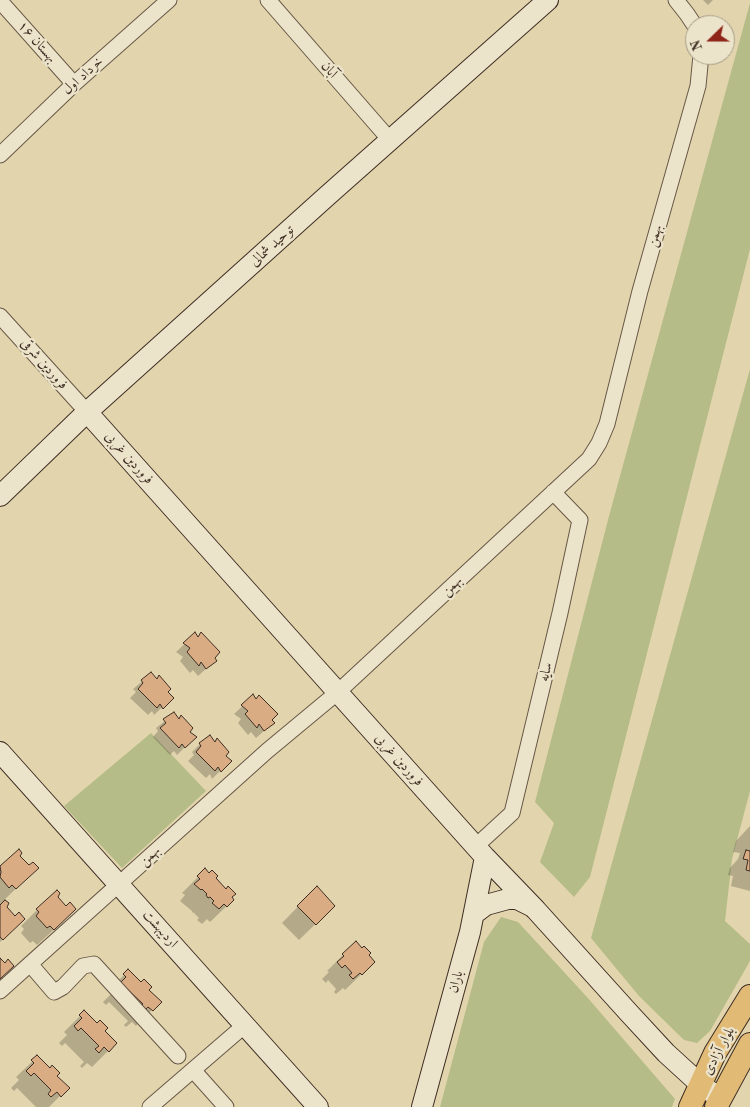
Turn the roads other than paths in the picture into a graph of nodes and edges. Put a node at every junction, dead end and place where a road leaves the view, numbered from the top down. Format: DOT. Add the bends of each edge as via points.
graph roads {
  1 [pos="169,0"];
  2 [pos="268,0"];
  3 [pos="548,0"];
  4 [pos="676,0"];
  5 [pos="0,1"];
  6 [pos="688,15"];
  7 [pos="700,65"];
  8 [pos="74,84"];
  9 [pos="390,140"];
  10 [pos="0,155"];
  11 [pos="0,316"];
  12 [pos="87,412"];
  13 [pos="553,492"];
  14 [pos="0,496"];
  15 [pos="338,692"];
  16 [pos="0,752"];
  17 [pos="480,851"];
  18 [pos="119,884"];
  19 [pos="536,910"];
  20 [pos="474,914"];
  21 [pos="30,964"];
  22 [pos="0,991"];
  23 [pos="750,996"];
  24 [pos="245,1024"];
  25 [pos="750,1044"];
  26 [pos="178,1056"];
  27 [pos="193,1070"];
  28 [pos="709,1094"];
  29 [pos="150,1107"];
  30 [pos="226,1107"];
  31 [pos="318,1107"];
  32 [pos="422,1107"];
  1 -- 8 [label="street, خرداد اول"];
  2 -- 9 [label="street, آبان"];
  3 -- 9 [label="street, توحید شمالی"];
  4 -- 6 [label="street"];
  5 -- 8 [label="street, بهستان ۱۶"];
  7 -- 13 [label="street, بهمن" via="698,86 640,291 607,424 589,459"];
  8 -- 10 [label="street, خرداد اول"];
  9 -- 12 [label="street, توحید شمالی"];
  11 -- 12 [label="street, فروردین شرقی"];
  12 -- 14 [label="street, توحید شمالی"];
  12 -- 15 [label="street, فروردین غربی"];
  13 -- 15 [label="street, بهمن"];
  13 -- 17 [label="street, سایه" via="580,520 512,813"];
  15 -- 17 [label="street, فروردین غربی"];
  15 -- 18 [label="street, بهمن"];
  16 -- 18 [label="street, اردیبهشت"];
  17 -- 19 [label="street, فروردین غربی"];
  17 -- 20 [label="street, باران"];
  18 -- 21 [label="street, بهمن"];
  18 -- 24 [label="street, اردیبهشت"];
  19 -- 20 [label="street" via="517,899 508,899 486,905"];
  19 -- 28 [label="street, فروردین غربی" via="666,1053"];
  20 -- 32 [label="street, باران"];
  21 -- 22 [label="street, بهمن"];
  21 -- 26 [label="street" via="54,992 83,966 94,964"];
  23 -- 28 [label="main road, بلوار آزادی" via="715,1054"];
  24 -- 27 [label="street"];
  24 -- 31 [label="street, اردیبهشت"];
  25 -- 28 [label="main road, بلوار آزادی"];
  27 -- 29 [label="street"];
  27 -- 30 [label="street"];
}
